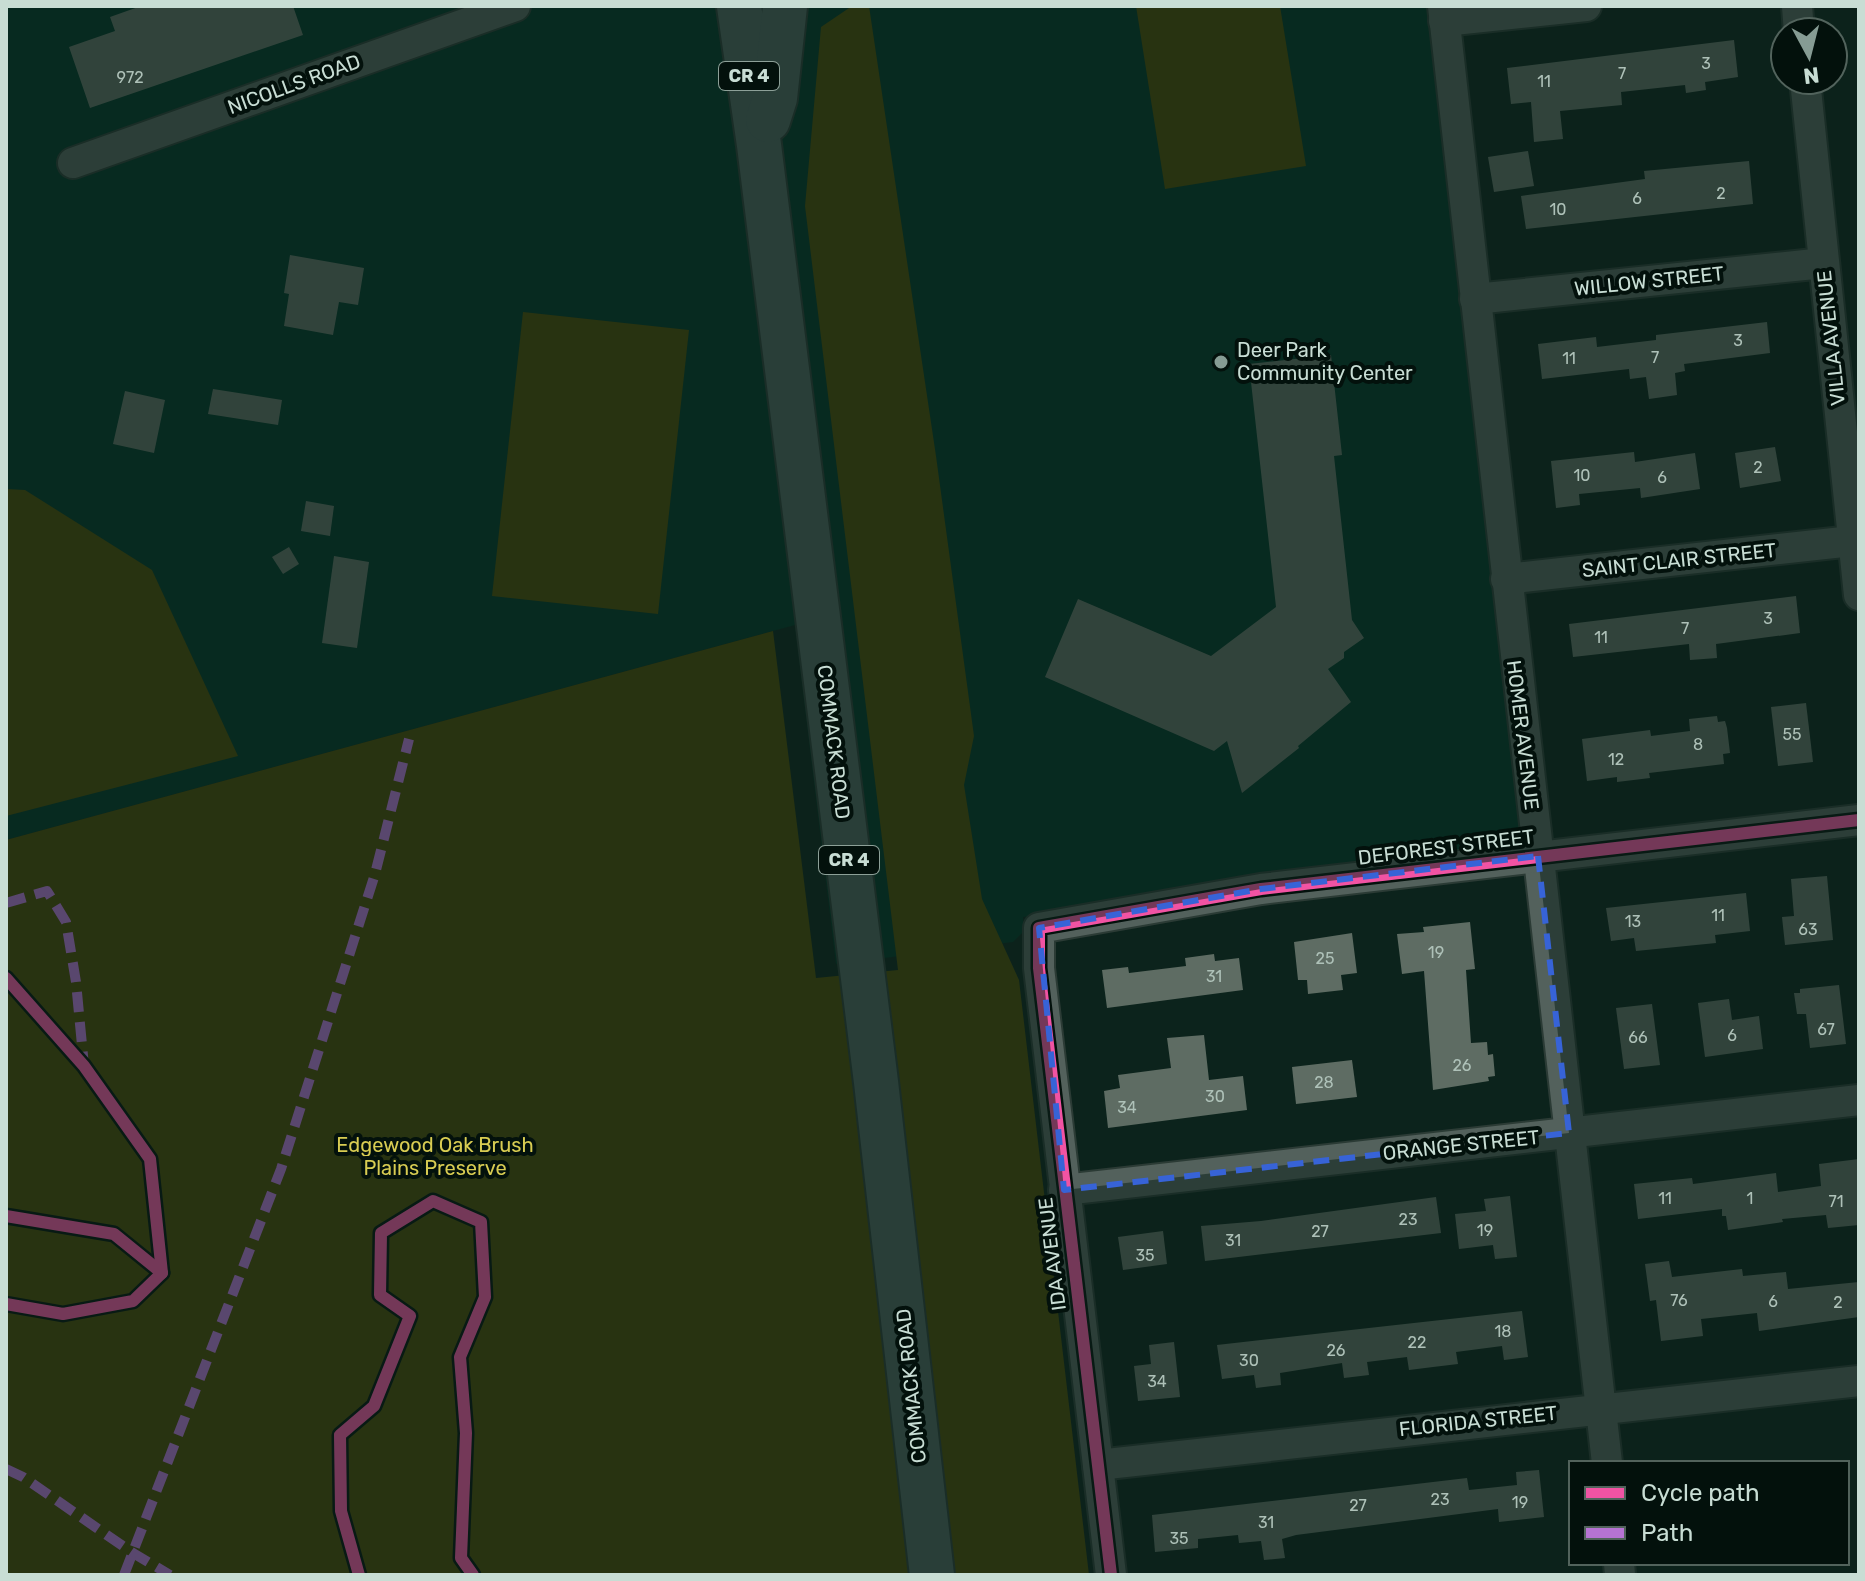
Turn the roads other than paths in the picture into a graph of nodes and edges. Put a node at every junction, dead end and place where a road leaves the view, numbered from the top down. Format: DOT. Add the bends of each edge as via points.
graph roads {
  1 [pos="515,6"];
  2 [pos="739,6"];
  3 [pos="785,6"];
  4 [pos="1586,6"];
  5 [pos="1444,14"];
  6 [pos="1807,96"];
  7 [pos="759,145"];
  8 [pos="73,163"];
  9 [pos="1824,263"];
  10 [pos="1475,299"];
  11 [pos="1852,541"];
  12 [pos="1506,579"];
  13 [pos="1859,595"];
  14 [pos="1859,820"];
  15 [pos="1538,856"];
  16 [pos="1039,928"];
  17 [pos="1859,1100"];
  18 [pos="1569,1133"];
  19 [pos="1064,1190"];
  20 [pos="1859,1381"];
  21 [pos="1600,1408"];
  22 [pos="1607,1461"];
  23 [pos="1098,1465"];
  24 [pos="932,1575"];
  25 [pos="1111,1575"];
  1 -- 8 [label="street, NICOLLS ROAD"];
  2 -- 7 [label="main road, COMMACK ROAD / CR 4"];
  3 -- 7 [label="main road" via="775,98"];
  4 -- 5 [label="street"];
  5 -- 10 [label="street, HOMER AVENUE"];
  6 -- 9 [label="street, VILLA AVENUE"];
  7 -- 24 [label="main road, COMMACK ROAD / CR 4" via="873,1050"];
  9 -- 10 [label="street, WILLOW STREET"];
  9 -- 11 [label="street, VILLA AVENUE"];
  10 -- 12 [label="street, HOMER AVENUE"];
  11 -- 12 [label="street, SAINT CLAIR STREET"];
  11 -- 13 [label="street, VILLA AVENUE"];
  12 -- 15 [label="street, HOMER AVENUE"];
  14 -- 15 [label="street, DEFOREST STREET"];
  15 -- 16 [label="street, DEFOREST STREET" via="1261,889"];
  15 -- 18 [label="street, HOMER AVENUE"];
  16 -- 19 [label="street, IDA AVENUE"];
  17 -- 18 [label="street, ORANGE STREET"];
  18 -- 19 [label="street, ORANGE STREET"];
  18 -- 21 [label="street, HOMER AVENUE"];
  19 -- 23 [label="street, IDA AVENUE"];
  20 -- 21 [label="street, FLORIDA STREET"];
  21 -- 22 [label="street, HOMER AVENUE"];
  21 -- 23 [label="street, FLORIDA STREET"];
  23 -- 25 [label="street, IDA AVENUE"];
}
